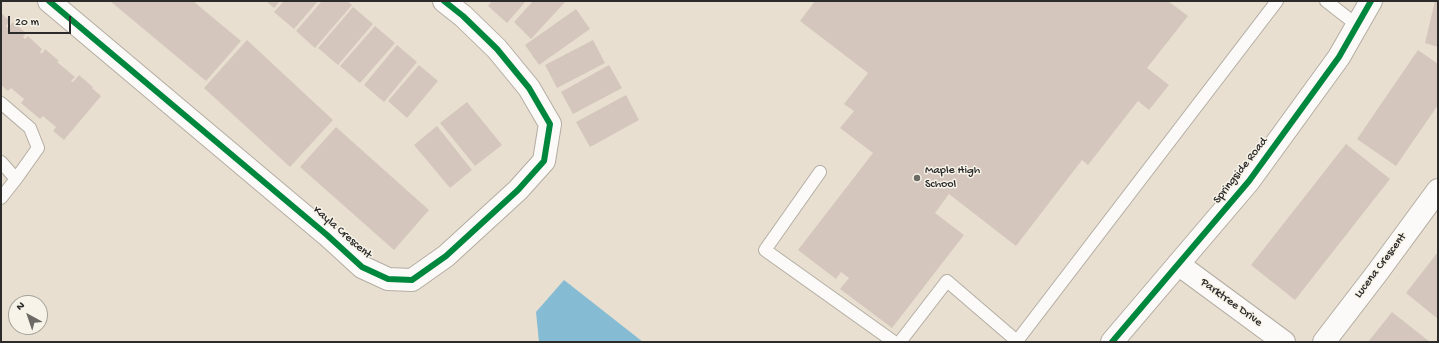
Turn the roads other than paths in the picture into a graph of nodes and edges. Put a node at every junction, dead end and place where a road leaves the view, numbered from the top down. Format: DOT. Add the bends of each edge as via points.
graph roads {
  1 [pos="444,1"];
  2 [pos="1277,1"];
  3 [pos="1326,1"];
  4 [pos="1371,1"];
  5 [pos="61,4"];
  6 [pos="1357,25"];
  7 [pos="1,102"];
  8 [pos="1,162"];
  9 [pos="820,172"];
  10 [pos="16,179"];
  11 [pos="1438,190"];
  12 [pos="1,198"];
  13 [pos="1178,264"];
  14 [pos="894,342"];
  15 [pos="900,342"];
  16 [pos="1018,342"];
  17 [pos="1112,342"];
  18 [pos="1284,342"];
  19 [pos="1324,342"];
  1 -- 5 [label="street, Kayla Crescent" via="497,49 529,88 550,124 544,161 518,190 446,256 412,280 388,279 362,267"];
  2 -- 16 [label="lane"];
  3 -- 6 [label="lane"];
  4 -- 6 [label="street, Springside Road"];
  6 -- 13 [label="street, Springside Road" via="1339,57 1249,181"];
  7 -- 10 [label="lane" via="30,128 38,148"];
  8 -- 10 [label="lane"];
  9 -- 14 [label="lane" via="765,250"];
  10 -- 12 [label="lane"];
  11 -- 19 [label="street, Lucena Crescent"];
  13 -- 17 [label="street, Springside Road"];
  13 -- 18 [label="street, Parktree Drive"];
  15 -- 16 [label="lane" via="947,280"];
}
